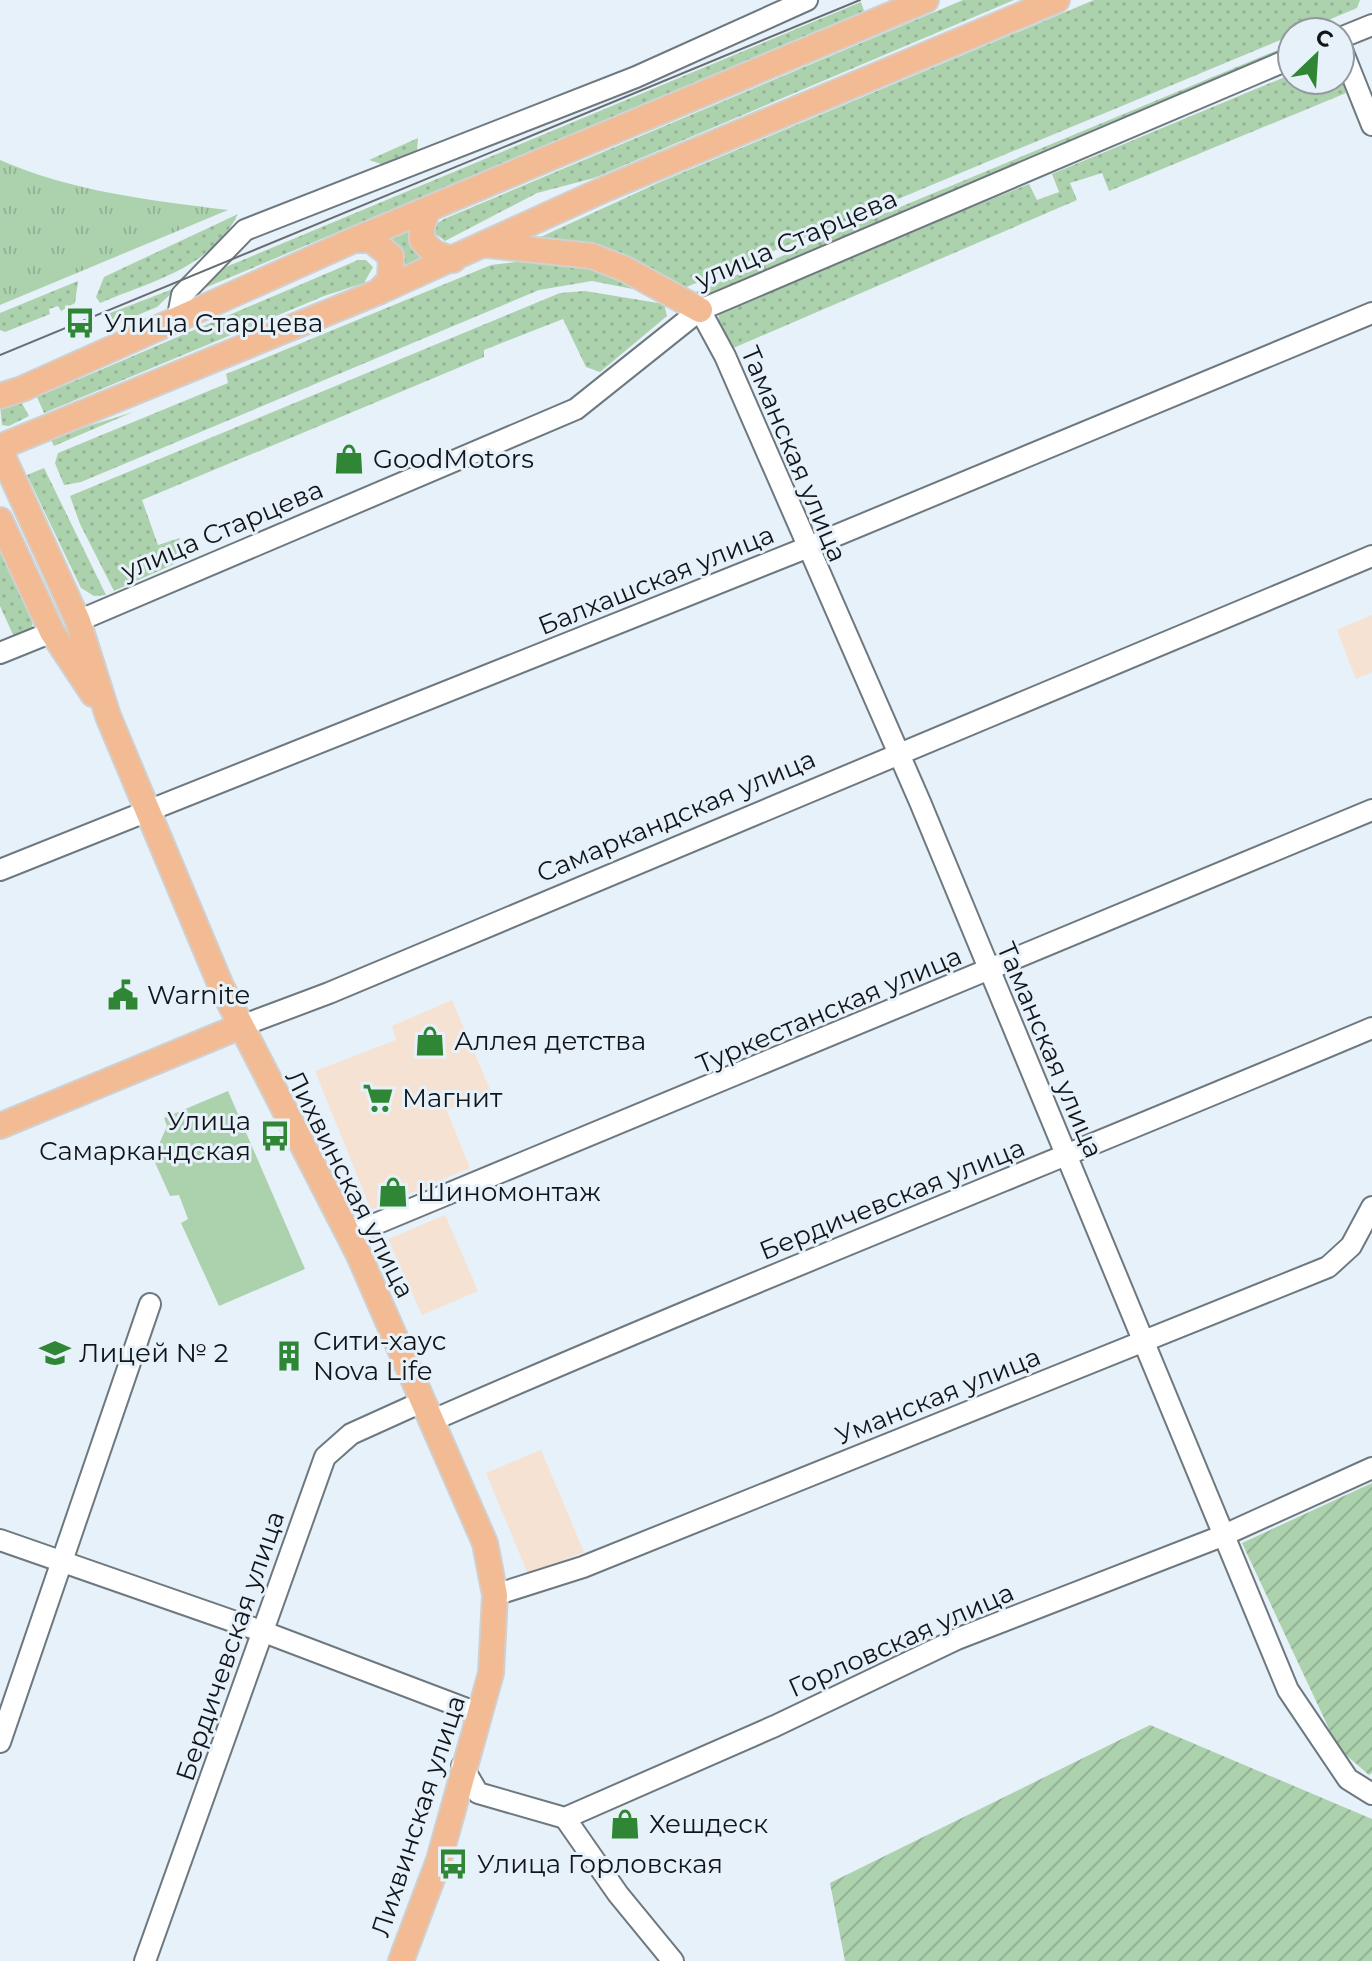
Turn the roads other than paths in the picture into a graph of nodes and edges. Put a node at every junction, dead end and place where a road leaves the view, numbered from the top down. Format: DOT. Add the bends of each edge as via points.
graph roads {
  1 [pos="807,0"];
  2 [pos="926,0"];
  3 [pos="1057,0"];
  4 [pos="1276,65"];
  5 [pos="1356,85"];
  6 [pos="1372,125"];
  7 [pos="428,209"];
  8 [pos="354,240"];
  9 [pos="488,245"];
  10 [pos="453,260"];
  11 [pos="378,292"];
  12 [pos="700,310"];
  13 [pos="1372,313"];
  14 [pos="177,321"];
  15 [pos="0,396"];
  16 [pos="0,448"];
  17 [pos="0,520"];
  18 [pos="806,548"];
  19 [pos="1372,556"];
  20 [pos="78,621"];
  21 [pos="52,632"];
  22 [pos="0,653"];
  23 [pos="108,716"];
  24 [pos="898,754"];
  25 [pos="1372,810"];
  26 [pos="151,812"];
  27 [pos="0,870"];
  28 [pos="989,972"];
  29 [pos="241,1026"];
  30 [pos="1372,1028"];
  31 [pos="0,1126"];
  32 [pos="1067,1157"];
  33 [pos="1372,1207"];
  34 [pos="349,1235"];
  35 [pos="150,1304"];
  36 [pos="1141,1342"];
  37 [pos="428,1411"];
  38 [pos="1372,1468"];
  39 [pos="1222,1536"];
  40 [pos="0,1540"];
  41 [pos="62,1561"];
  42 [pos="495,1595"];
  43 [pos="264,1632"];
  44 [pos="480,1714"];
  45 [pos="0,1742"];
  46 [pos="462,1766"];
  47 [pos="1372,1794"];
  48 [pos="565,1818"];
  49 [pos="145,1961"];
  50 [pos="401,1961"];
  51 [pos="673,1961"];
  1 -- 14 [label="street" via="636,77 245,230 182,295"];
  2 -- 7 [label="main road"];
  3 -- 9 [label="main road" via="605,189"];
  4 -- 12 [label="street, улица Старцева"];
  5 -- 6 [label="street"];
  7 -- 8 [label="main road"];
  7 -- 10 [label="main road" via="422,240 433,252"];
  8 -- 11 [label="main road" via="371,240 391,256 390,280"];
  8 -- 14 [label="main road"];
  9 -- 10 [label="main road"];
  9 -- 12 [label="main road" via="592,256"];
  10 -- 11 [label="main road"];
  11 -- 16 [label="main road"];
  12 -- 18 [label="street, Таманская улица" via="725,356"];
  12 -- 20 [label="street, улица Старцева" via="576,409"];
  13 -- 18 [label="street, Балхашская улица"];
  14 -- 15 [label="main road"];
  16 -- 20 [label="main road"];
  17 -- 21 [label="main road"];
  18 -- 24 [label="street, Таманская улица"];
  18 -- 26 [label="street, Балхашская улица"];
  19 -- 24 [label="street, Самаркандская улица"];
  20 -- 23 [label="main road"];
  21 -- 22 [label="street"];
  21 -- 23 [label="main road"];
  23 -- 26 [label="main road, Лихвинская улица"];
  24 -- 28 [label="street, Таманская улица"];
  24 -- 29 [label="street, Самаркандская улица"];
  25 -- 28 [label="street, Туркестанская улица"];
  26 -- 27 [label="street, Балхашская улица"];
  26 -- 29 [label="main road, Лихвинская улица"];
  28 -- 32 [label="street, Таманская улица"];
  28 -- 34 [label="street, Туркестанская улица"];
  29 -- 31 [label="main road, Самаркандская улица"];
  29 -- 34 [label="main road, Лихвинская улица"];
  30 -- 32 [label="street, Бердичевская улица"];
  32 -- 36 [label="street, Таманская улица"];
  32 -- 37 [label="street, Бердичевская улица" via="548,1368"];
  33 -- 36 [label="street, Уманская улица" via="1351,1246 1328,1267"];
  34 -- 37 [label="main road, Лихвинская улица"];
  35 -- 41 [label="street"];
  36 -- 39 [label="street, Таманская улица"];
  36 -- 42 [label="street, Уманская улица" via="583,1567"];
  37 -- 42 [label="main road, Лихвинская улица" via="481,1531"];
  37 -- 43 [label="street, Бердичевская улица" via="351,1434 325,1457"];
  38 -- 39 [label="street, Горловская улица"];
  39 -- 47 [label="street, Таманская улица" via="1288,1690 1348,1779"];
  39 -- 48 [label="street, Горловская улица" via="957,1639"];
  40 -- 41 [label="street"];
  41 -- 43 [label="street"];
  41 -- 45 [label="street"];
  42 -- 44 [label="main road, Лихвинская улица" via="494,1655"];
  43 -- 44 [label="street"];
  43 -- 49 [label="street, Бердичевская улица"];
  44 -- 46 [label="main road, Лихвинская улица"];
  46 -- 48 [label="street" via="478,1793"];
  46 -- 50 [label="main road, Лихвинская улица" via="439,1860"];
  48 -- 51 [label="street"];
}
